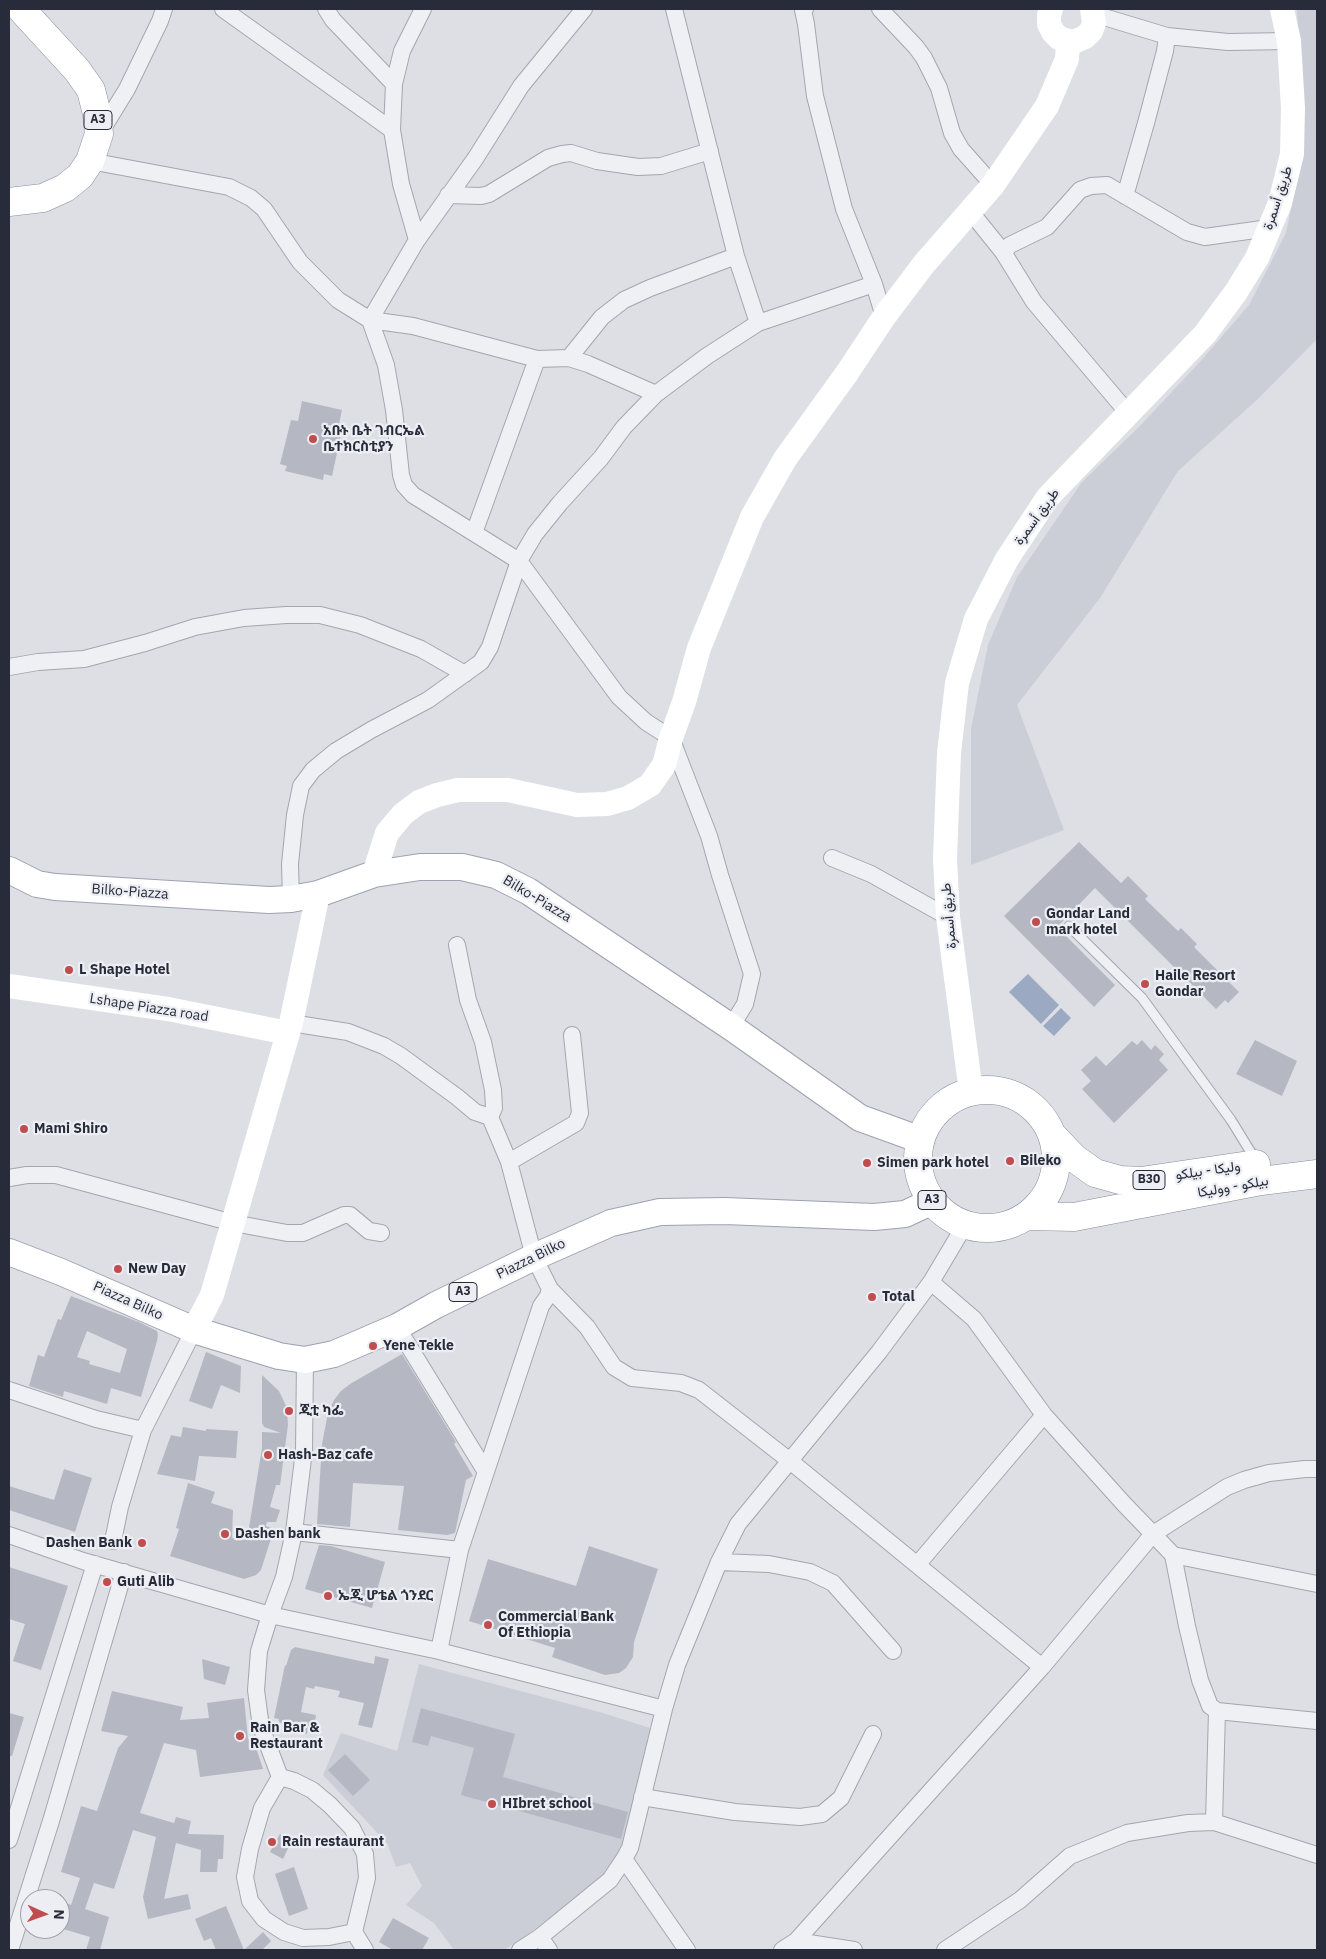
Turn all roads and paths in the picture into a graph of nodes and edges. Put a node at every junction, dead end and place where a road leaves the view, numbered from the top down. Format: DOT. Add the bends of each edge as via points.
graph roads {
  1 [pos="21,9"];
  2 [pos="164,9"];
  3 [pos="223,9"];
  4 [pos="326,9"];
  5 [pos="423,9"];
  6 [pos="584,9"];
  7 [pos="674,9"];
  8 [pos="803,9"];
  9 [pos="880,9"];
  10 [pos="1051,9"];
  11 [pos="1282,9"];
  12 [pos="1093,11"];
  13 [pos="1167,36"];
  14 [pos="1068,41"];
  15 [pos="1289,41"];
  16 [pos="394,84"];
  17 [pos="392,130"];
  18 [pos="99,134"];
  19 [pos="710,151"];
  20 [pos="90,161"];
  21 [pos="993,185"];
  22 [pos="448,195"];
  23 [pos="1125,196"];
  24 [pos="10,207"];
  25 [pos="970,211"];
  26 [pos="1269,228"];
  27 [pos="417,240"];
  28 [pos="1003,252"];
  29 [pos="736,256"];
  30 [pos="874,284"];
  31 [pos="884,316"];
  32 [pos="370,320"];
  33 [pos="758,324"];
  34 [pos="569,358"];
  35 [pos="537,359"];
  36 [pos="656,394"];
  37 [pos="1128,413"];
  38 [pos="474,532"];
  39 [pos="518,561"];
  40 [pos="9,667"];
  41 [pos="465,674"];
  42 [pos="671,738"];
  43 [pos="832,858"];
  44 [pos="9,870"];
  45 [pos="374,874"];
  46 [pos="318,894"];
  47 [pos="291,899"];
  48 [pos="948,917"];
  49 [pos="1069,926"];
  50 [pos="457,945"];
  51 [pos="9,986"];
  52 [pos="731,1027"];
  53 [pos="290,1028"];
  54 [pos="572,1034"];
  55 [pos="971,1092"];
  56 [pos="490,1117"];
  57 [pos="1053,1136"];
  58 [pos="921,1140"];
  59 [pos="1317,1155"];
  60 [pos="509,1162"];
  61 [pos="1259,1172"];
  62 [pos="1317,1174"];
  63 [pos="9,1178"];
  64 [pos="933,1201"];
  65 [pos="1027,1216"];
  66 [pos="233,1223"];
  67 [pos="965,1225"];
  68 [pos="381,1233"];
  69 [pos="9,1252"];
  70 [pos="534,1257"];
  71 [pos="931,1282"];
  72 [pos="550,1288"];
  73 [pos="397,1327"];
  74 [pos="194,1330"];
  75 [pos="305,1360"];
  76 [pos="9,1390"];
  77 [pos="1044,1415"];
  78 [pos="143,1430"];
  79 [pos="790,1461"];
  80 [pos="1317,1470"];
  81 [pos="486,1472"];
  82 [pos="294,1532"];
  83 [pos="1153,1534"];
  84 [pos="9,1535"];
  85 [pos="113,1541"];
  86 [pos="460,1550"];
  87 [pos="1173,1554"];
  88 [pos="719,1562"];
  89 [pos="95,1564"];
  90 [pos="917,1564"];
  91 [pos="124,1572"];
  92 [pos="1317,1584"];
  93 [pos="270,1615"];
  94 [pos="439,1651"];
  95 [pos="893,1651"];
  96 [pos="1042,1667"];
  97 [pos="664,1709"];
  98 [pos="1217,1711"];
  99 [pos="1317,1721"];
  100 [pos="873,1734"];
  101 [pos="280,1777"];
  102 [pos="642,1797"];
  103 [pos="1214,1822"];
  104 [pos="9,1840"];
  105 [pos="1317,1855"];
  106 [pos="624,1859"];
  107 [pos="354,1932"];
  108 [pos="796,1942"];
  109 [pos="545,1944"];
  110 [pos="684,1949"];
  111 [pos="10,1950"];
  112 [pos="365,1950"];
  113 [pos="520,1950"];
  114 [pos="782,1950"];
  115 [pos="854,1950"];
  116 [pos="945,1950"];
  1 -- 18 [label="highway, A3" via="91,90"];
  2 -- 18 [label="street" via="127,89"];
  3 -- 17 [label="street"];
  4 -- 16 [label="street"];
  5 -- 16 [label="street" via="402,51"];
  6 -- 22 [label="street" via="522,86"];
  7 -- 19 [label="street"];
  8 -- 30 [label="street" via="817,106 844,208"];
  9 -- 21 [label="street" via="924,58 940,88 952,133"];
  10 -- 14 [label="street" via="1049,24 1053,32"];
  11 -- 15 [label="street, طريق أسمرة"];
  12 -- 13 [label="street"];
  12 -- 14 [label="street" via="1091,31 1076,41"];
  13 -- 15 [label="street" via="1228,42"];
  13 -- 23 [label="street"];
  14 -- 21 [label="street" via="1067,60 1047,106"];
  15 -- 26 [label="street, طريق أسمرة" via="1292,154 1280,203"];
  16 -- 17 [label="street"];
  17 -- 27 [label="street" via="401,184"];
  18 -- 20 [label="highway, A3"];
  19 -- 22 [label="street" via="661,166 638,167 562,154 548,158 489,194"];
  19 -- 29 [label="street"];
  20 -- 24 [label="highway, A3" via="80,176 65,188"];
  20 -- 32 [label="street" via="229,187 251,198 264,209 300,262 338,300"];
  21 -- 25 [label="street"];
  22 -- 27 [label="street"];
  23 -- 26 [label="street" via="1187,232 1206,238"];
  23 -- 28 [label="street" via="1107,185 1080,190 1047,227 1010,245"];
  25 -- 28 [label="street"];
  25 -- 31 [label="street"];
  26 -- 37 [label="street, طريق أسمرة" via="1257,258 1205,334"];
  27 -- 32 [label="street"];
  28 -- 37 [label="street" via="1034,302"];
  29 -- 33 [label="street"];
  29 -- 34 [label="street" via="624,300 602,317"];
  30 -- 31 [label="street"];
  30 -- 33 [label="street"];
  31 -- 42 [label="street" via="785,459 752,517 698,648"];
  32 -- 35 [label="street" via="412,326"];
  32 -- 38 [label="street" via="386,365 404,485 413,495"];
  33 -- 36 [label="street"];
  34 -- 35 [label="street"];
  34 -- 36 [label="street"];
  35 -- 38 [label="street"];
  36 -- 39 [label="street" via="560,503"];
  37 -- 48 [label="street, طريق أسمرة" via="1048,497 1007,559 976,618 957,683 949,753 945,858"];
  38 -- 39 [label="street"];
  39 -- 41 [label="street" via="490,647 481,662"];
  39 -- 42 [label="street" via="618,697 646,722"];
  40 -- 41 [label="street" via="84,659 195,627 244,618 320,615 360,625 421,649"];
  41 -- 47 [label="street" via="428,700 336,751 313,770 301,786 295,815 290,864"];
  42 -- 45 [label="street" via="664,765 650,784 628,798 606,804 577,805 508,790 458,790 419,802 403,814 387,833"];
  42 -- 52 [label="street" via="709,836 752,974 744,1004"];
  43 -- 48 [label="street" via="871,874"];
  44 -- 47 [label="main road, Bilko-Piazza" via="37,884 55,887"];
  45 -- 46 [label="main road, Bilko-Piazza"];
  45 -- 52 [label="main road, Bilko-Piazza" via="420,867 462,868 496,875 528,891"];
  46 -- 47 [label="main road, Bilko-Piazza"];
  46 -- 53 [label="street"];
  48 -- 55 [label="street, طريق أسمرة"];
  49 -- 61 [label="lane" via="1142,998 1231,1120"];
  50 -- 56 [label="street" via="468,1000 483,1042 494,1108"];
  51 -- 53 [label="street, Lshape Piazza road"];
  52 -- 58 [label="main road, Bilko-Piazza" via="860,1118"];
  53 -- 56 [label="street" via="348,1032 384,1046 475,1112"];
  53 -- 66 [label="street"];
  54 -- 60 [label="street" via="580,1113 576,1123"];
  55 -- 57 [label="highway, A3" via="991,1089 1029,1103"];
  55 -- 58 [label="highway, A3" via="952,1100 936,1113 926,1125"];
  56 -- 60 [label="street"];
  57 -- 61 [label="highway, وليكا - بيلكو / B30" via="1074,1158 1095,1172 1120,1180"];
  57 -- 65 [label="highway, A3" via="1057,1158 1053,1180 1043,1200"];
  58 -- 64 [label="highway, A3" via="919,1168"];
  59 -- 61 [label="highway, B30"];
  60 -- 70 [label="street"];
  61 -- 62 [label="highway, بيلكو - ووليكا / B30"];
  61 -- 65 [label="highway, بيلكو - ووليكا / B30" via="1150,1202 1074,1217"];
  63 -- 66 [label="street" via="56,1175"];
  64 -- 67 [label="highway, A3" via="947,1215"];
  64 -- 70 [label="main road, Piazza Bilko / A3" via="905,1214 874,1217 725,1211 660,1212 611,1223"];
  65 -- 67 [label="highway, A3" via="1008,1225 986,1228"];
  66 -- 68 [label="street" via="295,1234 350,1215 369,1231"];
  66 -- 74 [label="street" via="212,1295"];
  67 -- 71 [label="street"];
  69 -- 74 [label="main road, Piazza Bilko / A3"];
  70 -- 72 [label="street"];
  70 -- 73 [label="main road, Piazza Bilko / A3"];
  71 -- 77 [label="street" via="974,1319"];
  71 -- 79 [label="street"];
  72 -- 79 [label="street" via="588,1327 614,1367 632,1378 681,1383 699,1390"];
  72 -- 81 [label="street" via="541,1306"];
  73 -- 75 [label="main road, Piazza Bilko / A3" via="334,1354"];
  73 -- 81 [label="street"];
  74 -- 75 [label="main road, Piazza Bilko / A3" via="279,1356"];
  74 -- 78 [label="street"];
  75 -- 82 [label="street" via="304,1451"];
  76 -- 78 [label="street"];
  77 -- 83 [label="street"];
  77 -- 90 [label="street"];
  78 -- 85 [label="street"];
  79 -- 88 [label="street" via="738,1524"];
  79 -- 90 [label="street"];
  80 -- 83 [label="street" via="1269,1473 1244,1480 1227,1487"];
  81 -- 86 [label="street"];
  82 -- 86 [label="street"];
  82 -- 93 [label="street" via="284,1577"];
  83 -- 87 [label="street"];
  83 -- 96 [label="street"];
  84 -- 89 [label="street"];
  86 -- 94 [label="street"];
  87 -- 92 [label="street"];
  87 -- 98 [label="street" via="1200,1680 1210,1706"];
  88 -- 95 [label="street" via="769,1564 810,1572 833,1583"];
  88 -- 97 [label="street" via="677,1665"];
  89 -- 91 [label="street"];
  89 -- 104 [label="street"];
  90 -- 96 [label="street"];
  91 -- 93 [label="street"];
  91 -- 111 [label="street"];
  93 -- 94 [label="street"];
  93 -- 101 [label="street" via="259,1651 256,1690 261,1727"];
  94 -- 97 [label="street"];
  96 -- 108 [label="street"];
  97 -- 102 [label="street"];
  98 -- 99 [label="street"];
  98 -- 103 [label="street"];
  100 -- 102 [label="street" via="841,1798 822,1814 800,1817 744,1812"];
  101 -- 107 [label="street" via="312,1790 330,1805 352,1828 365,1854 367,1878"];
  101 -- 107 [label="street" via="262,1808 250,1849 245,1877 250,1901 264,1920 284,1932 303,1938"];
  102 -- 106 [label="street" via="630,1848"];
  103 -- 105 [label="street"];
  103 -- 116 [label="street" via="1188,1822 1127,1833 1070,1856 1020,1900"];
  106 -- 109 [label="street" via="610,1880"];
  106 -- 110 [label="street"];
  107 -- 112 [label="street"];
  108 -- 114 [label="street"];
  108 -- 115 [label="street"];
  109 -- 113 [label="street"];
}
